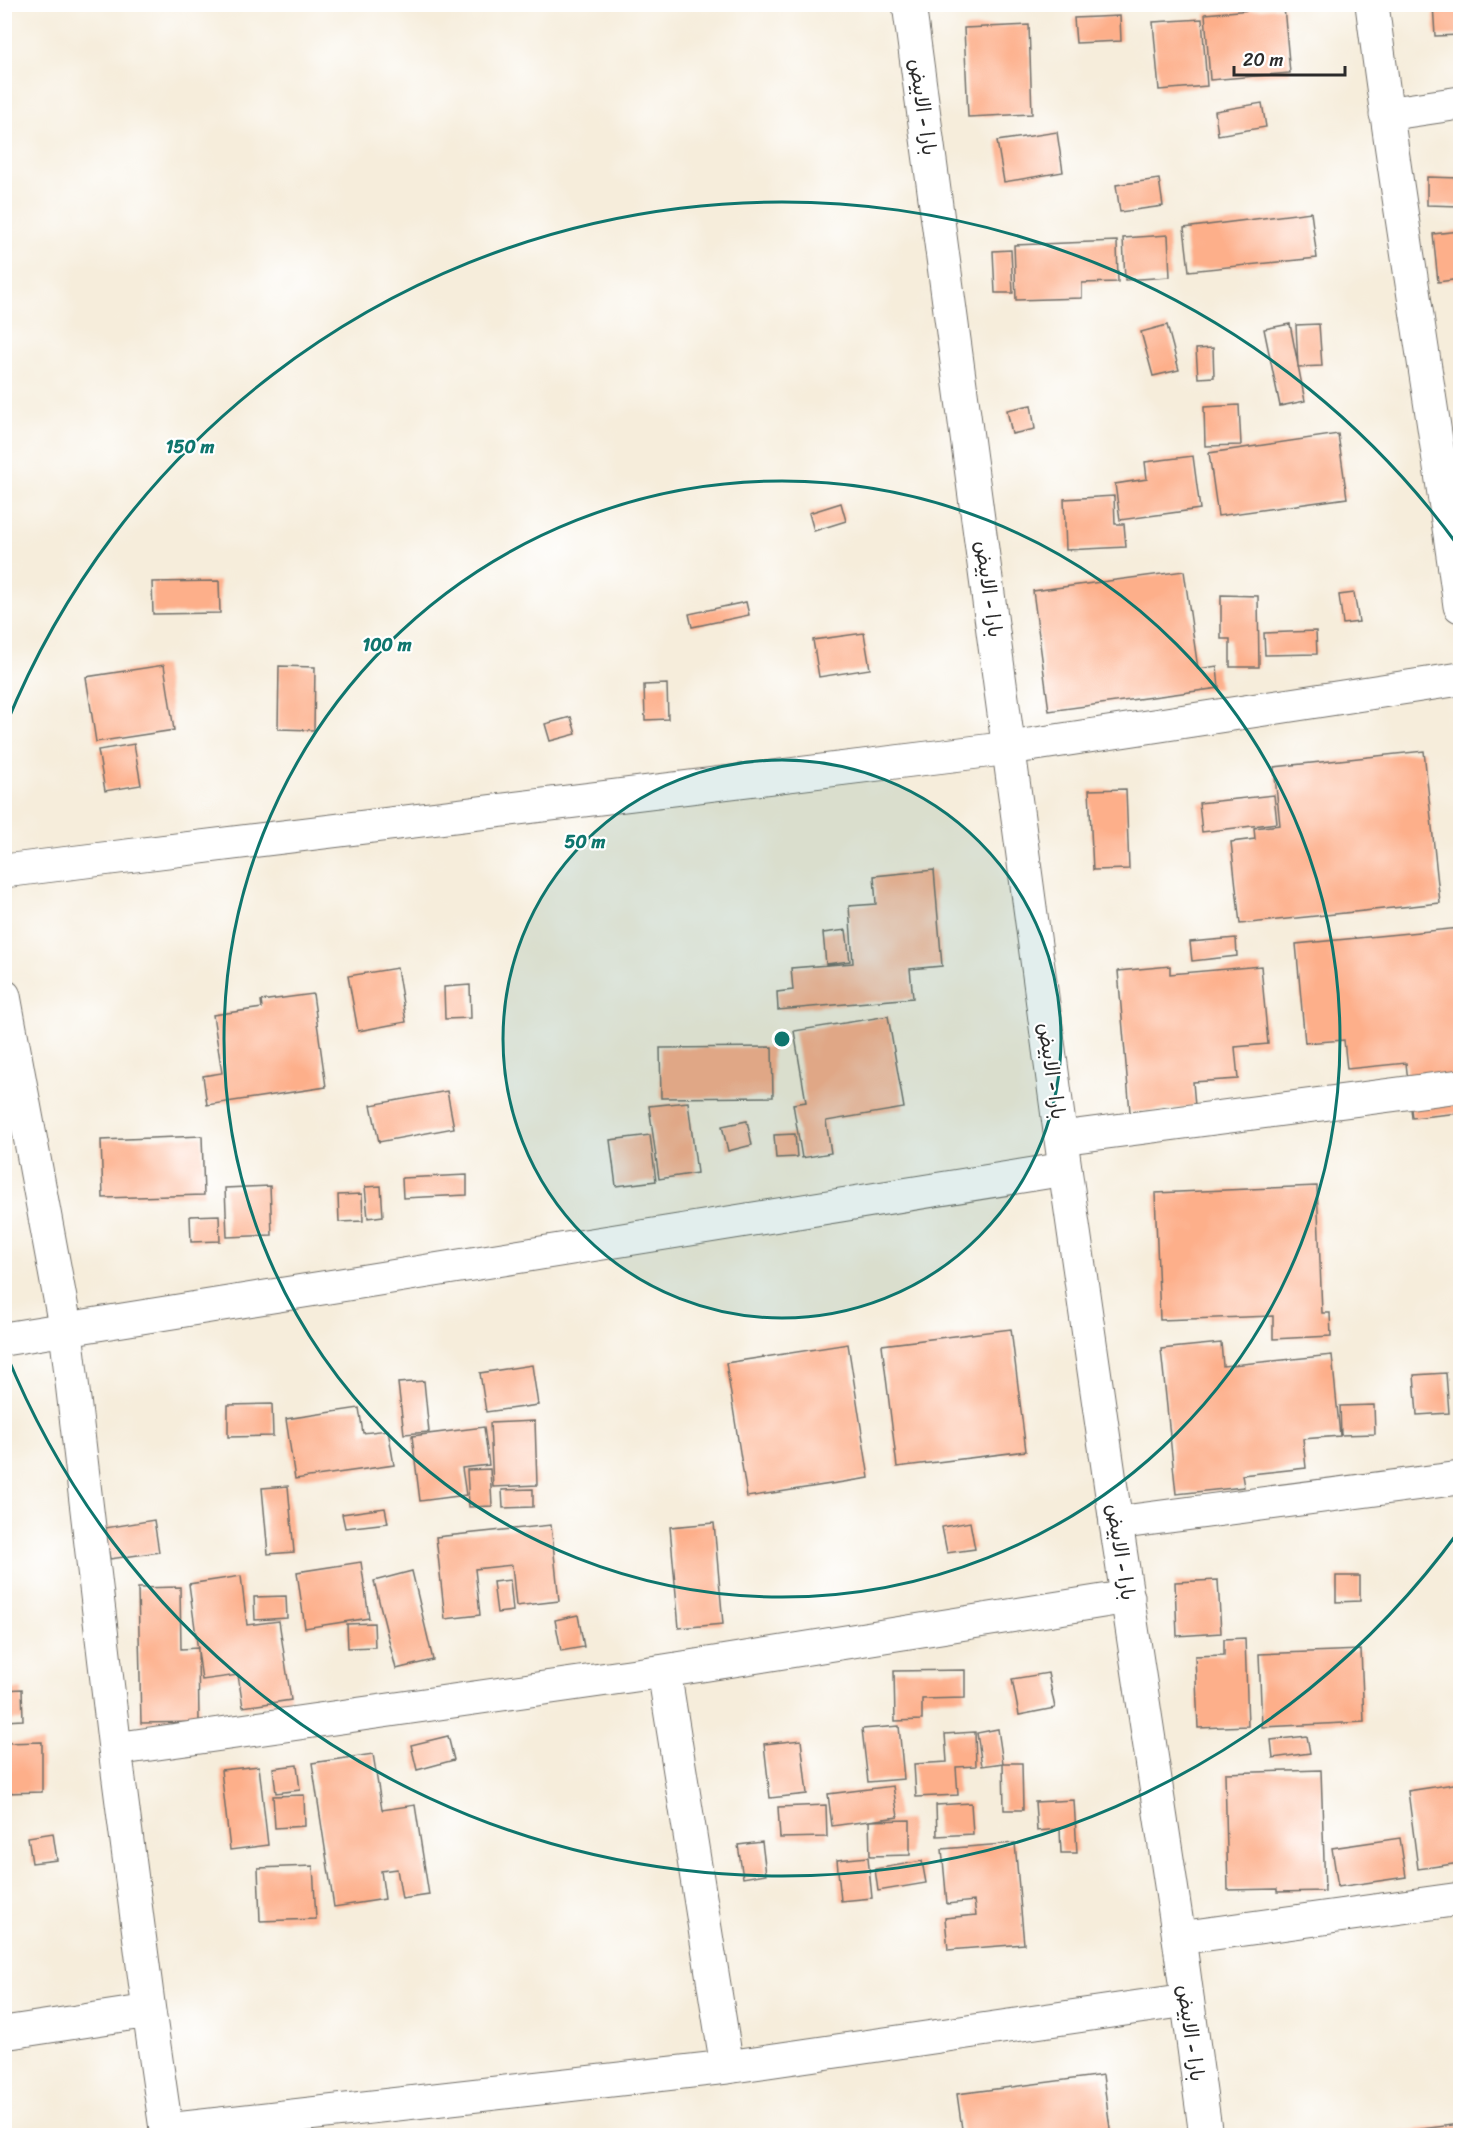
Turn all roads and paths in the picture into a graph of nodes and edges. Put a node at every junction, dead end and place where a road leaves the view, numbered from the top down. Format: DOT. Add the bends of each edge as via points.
graph roads {
  1 [pos="909,4"];
  2 [pos="1372,4"];
  3 [pos="1461,103"];
  4 [pos="1386,114"];
  5 [pos="1461,606"];
  6 [pos="1461,680"];
  7 [pos="1010,748"];
  8 [pos="4,871"];
  9 [pos="4,996"];
  10 [pos="1461,1086"];
  11 [pos="1063,1154"];
  12 [pos="66,1330"];
  13 [pos="4,1340"];
  14 [pos="1461,1478"];
  15 [pos="1116,1523"];
  16 [pos="1128,1597"];
  17 [pos="664,1671"];
  18 [pos="115,1749"];
  19 [pos="1461,1899"];
  20 [pos="1179,1938"];
  21 [pos="1187,2000"];
  22 [pos="149,2011"];
  23 [pos="4,2033"];
  24 [pos="727,2067"];
  25 [pos="167,2133"];
  26 [pos="1206,2136"];
  1 -- 7 [label="street, بارا - الابيض"];
  2 -- 4 [label="street"];
  3 -- 4 [label="street"];
  4 -- 5 [label="street"];
  6 -- 7 [label="street"];
  7 -- 8 [label="street"];
  7 -- 11 [label="street, بارا - الابيض"];
  9 -- 12 [label="street"];
  10 -- 11 [label="street"];
  11 -- 12 [label="street"];
  11 -- 15 [label="street, بارا - الابيض"];
  12 -- 13 [label="street"];
  12 -- 18 [label="street"];
  14 -- 15 [label="street"];
  15 -- 16 [label="street, بارا - الابيض"];
  16 -- 17 [label="street"];
  16 -- 20 [label="street, بارا - الابيض"];
  17 -- 18 [label="street"];
  17 -- 24 [label="street"];
  18 -- 22 [label="street"];
  19 -- 20 [label="street"];
  20 -- 21 [label="street, بارا - الابيض"];
  21 -- 24 [label="street"];
  21 -- 26 [label="street, بارا - الابيض"];
  22 -- 23 [label="street"];
  22 -- 25 [label="street"];
  24 -- 25 [label="street"];
}
